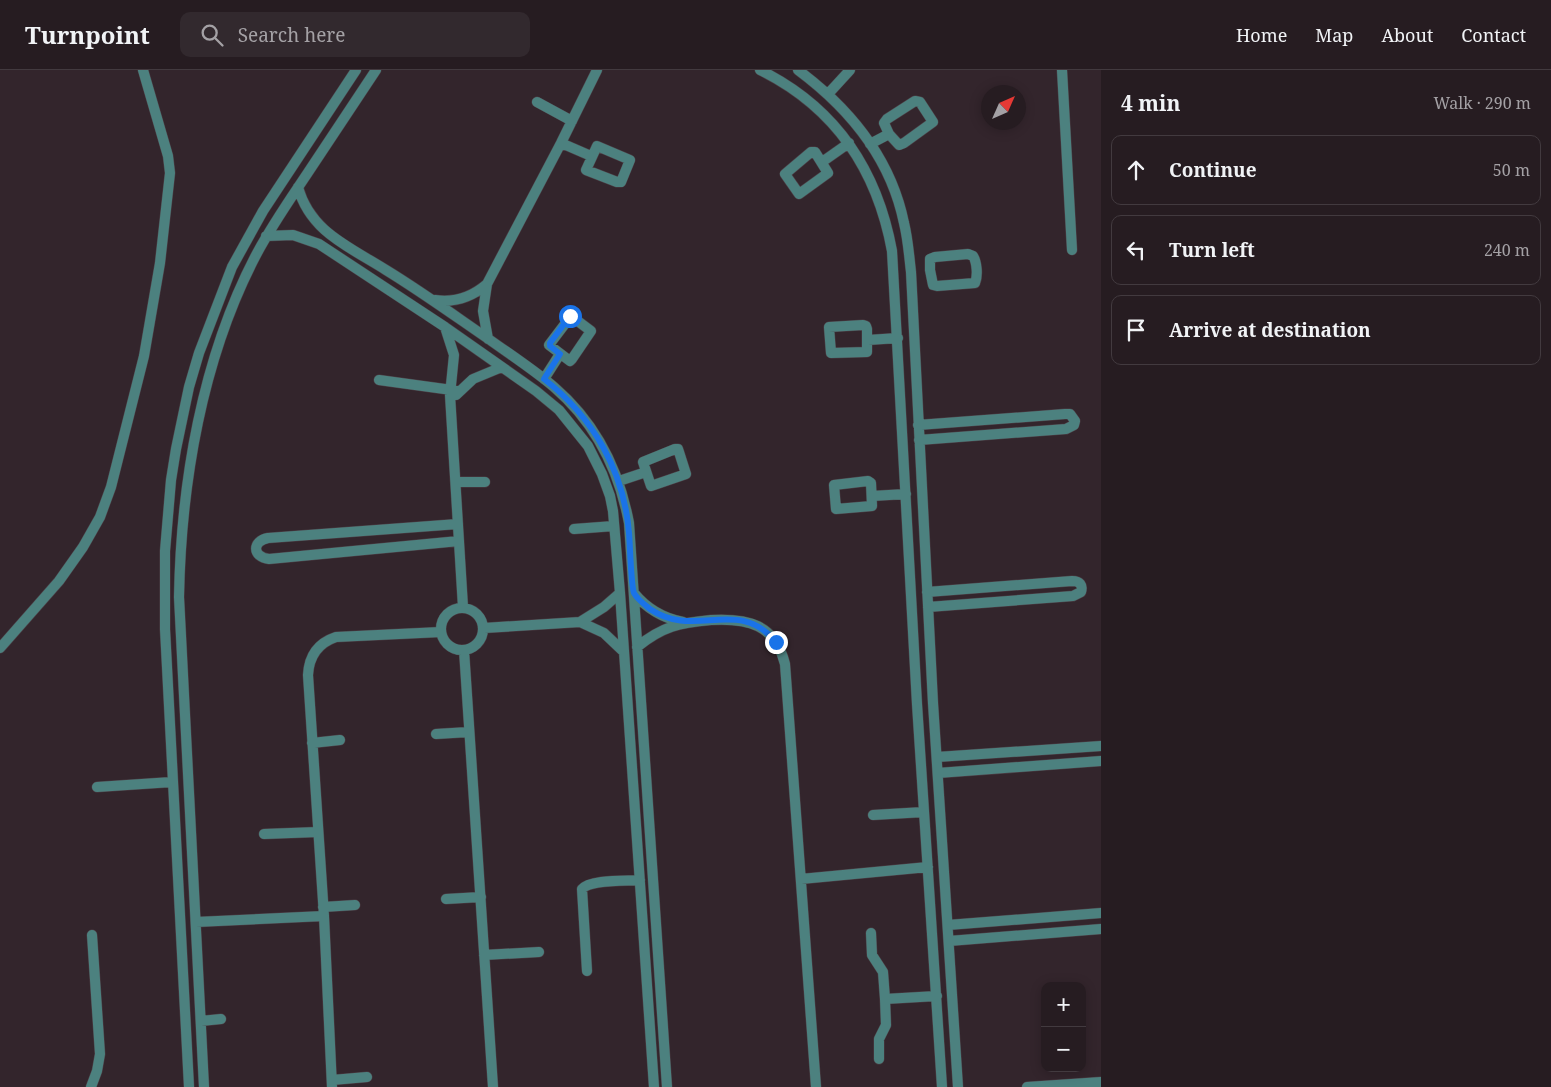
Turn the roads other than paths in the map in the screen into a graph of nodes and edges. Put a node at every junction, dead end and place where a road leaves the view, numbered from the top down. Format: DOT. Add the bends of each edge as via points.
graph roads {
  1 [pos="143,70"];
  2 [pos="356,70"];
  3 [pos="376,70"];
  4 [pos="597,70"];
  5 [pos="760,70"];
  6 [pos="798,70"];
  7 [pos="850,70"];
  8 [pos="1062,70"];
  9 [pos="818,85"];
  10 [pos="828,94"];
  11 [pos="807,99"];
  12 [pos="537,102"];
  13 [pos="572,121"];
  14 [pos="888,134"];
  15 [pos="562,143"];
  16 [pos="849,143"];
  17 [pos="870,144"];
  18 [pos="591,156"];
  19 [pos="822,162"];
  20 [pos="298,187"];
  21 [pos="327,233"];
  22 [pos="266,236"];
  23 [pos="319,244"];
  24 [pos="1072,250"];
  25 [pos="930,270"];
  26 [pos="911,272"];
  27 [pos="487,284"];
  28 [pos="432,299"];
  29 [pos="445,327"];
  30 [pos="898,338"];
  31 [pos="488,339"];
  32 [pos="868,340"];
  33 [pos="560,354"];
  34 [pos="502,367"];
  35 [pos="544,379"];
  36 [pos="379,380"];
  37 [pos="455,390"];
  38 [pos="1007,418"];
  39 [pos="918,425"];
  40 [pos="1008,433"];
  41 [pos="919,440"];
  42 [pos="646,472"];
  43 [pos="619,481"];
  44 [pos="456,482"];
  45 [pos="485,482"];
  46 [pos="906,494"];
  47 [pos="872,496"];
  48 [pos="458,524"];
  49 [pos="614,526"];
  50 [pos="574,529"];
  51 [pos="460,541"];
  52 [pos="1021,585"];
  53 [pos="927,592"];
  54 [pos="620,593"];
  55 [pos="634,593"];
  56 [pos="1022,600"];
  57 [pos="463,607"];
  58 [pos="928,607"];
  59 [pos="580,622"];
  60 [pos="684,622"];
  61 [pos="484,628"];
  62 [pos="441,632"];
  63 [pos="637,647"];
  64 [pos="0,648"];
  65 [pos="464,650"];
  66 [pos="624,652"];
  67 [pos="640,690"];
  68 [pos="626,691"];
  69 [pos="933,703"];
  70 [pos="917,704"];
  71 [pos="470,732"];
  72 [pos="436,734"];
  73 [pos="340,740"];
  74 [pos="312,743"];
  75 [pos="1101,746"];
  76 [pos="187,747"];
  77 [pos="171,748"];
  78 [pos="1077,748"];
  79 [pos="937,757"];
  80 [pos="1101,761"];
  81 [pos="1078,763"];
  82 [pos="938,773"];
  83 [pos="172,782"];
  84 [pos="97,787"];
  85 [pos="924,812"];
  86 [pos="873,815"];
  87 [pos="318,832"];
  88 [pos="264,834"];
  89 [pos="928,867"];
  90 [pos="640,880"];
  91 [pos="801,880"];
  92 [pos="481,897"];
  93 [pos="446,899"];
  94 [pos="355,905"];
  95 [pos="323,911"];
  96 [pos="1097,914"];
  97 [pos="196,922"];
  98 [pos="948,925"];
  99 [pos="1097,929"];
  100 [pos="871,934"];
  101 [pos="92,935"];
  102 [pos="949,941"];
  103 [pos="539,952"];
  104 [pos="484,955"];
  105 [pos="587,970"];
  106 [pos="937,996"];
  107 [pos="886,999"];
  108 [pos="220,1019"];
  109 [pos="201,1021"];
  110 [pos="879,1059"];
  111 [pos="367,1077"];
  112 [pos="942,1082"];
  113 [pos="958,1082"];
  114 [pos="1101,1082"];
  115 [pos="332,1083"];
  116 [pos="91,1087"];
  117 [pos="189,1087"];
  118 [pos="204,1087"];
  119 [pos="493,1087"];
  120 [pos="654,1087"];
  121 [pos="667,1087"];
  122 [pos="816,1087"];
  123 [pos="1027,1087"];
  1 -- 64 [label="street" via="170,173 160,263 144,356 100,518 59,581"];
  2 -- 77 [label="street" via="241,249 210,320 189,387 171,480 165,551"];
  3 -- 20 [label="street"];
  4 -- 13 [label="street"];
  5 -- 11 [label="street"];
  6 -- 9 [label="street"];
  7 -- 10 [label="street"];
  8 -- 24 [label="street"];
  9 -- 10 [label="street"];
  9 -- 11 [label="street"];
  10 -- 17 [label="street"];
  11 -- 16 [label="street"];
  12 -- 13 [label="street"];
  13 -- 15 [label="street"];
  14 -- 14 [label="street" via="901,145 932,124 933,120 920,102 915,101 885,121"];
  14 -- 17 [label="street"];
  15 -- 18 [label="street"];
  15 -- 27 [label="street"];
  16 -- 19 [label="street"];
  16 -- 30 [label="street" via="871,180 889,232"];
  17 -- 26 [label="street" via="884,167 899,204 908,240"];
  20 -- 21 [label="street" via="308,213"];
  20 -- 22 [label="street"];
  21 -- 23 [label="street"];
  21 -- 28 [label="street"];
  22 -- 23 [label="street" via="293,235"];
  22 -- 76 [label="street" via="224,330 199,420 186,490 179,597"];
  23 -- 29 [label="street"];
  25 -- 25 [label="street" via="931,283 935,286 973,283 977,279 975,261 970,255 935,257 930,261"];
  25 -- 26 [label="street"];
  26 -- 39 [label="street"];
  27 -- 28 [label="street" via="462,299"];
  27 -- 31 [label="street" via="484,311"];
  28 -- 31 [label="street"];
  29 -- 34 [label="street"];
  29 -- 37 [label="street" via="454,355"];
  30 -- 32 [label="street"];
  30 -- 46 [label="street"];
  31 -- 35 [label="street"];
  32 -- 32 [label="street" via="865,325 829,328 832,354 866,353"];
  33 -- 35 [label="street"];
  34 -- 37 [label="street" via="492,369"];
  34 -- 49 [label="street" via="548,400 579,434 602,474 610,496"];
  35 -- 43 [label="street" via="567,398 589,424"];
  36 -- 37 [label="street"];
  37 -- 44 [label="street" via="452,404"];
  38 -- 39 [label="street"];
  38 -- 40 [label="street"];
  38 -- 40 [label="street" via="1070,414 1075,421 1066,429"];
  39 -- 41 [label="street"];
  40 -- 41 [label="street"];
  41 -- 53 [label="street"];
  42 -- 42 [label="street" via="652,486 686,472 678,449 644,461"];
  42 -- 43 [label="street"];
  43 -- 55 [label="street" via="628,523"];
  44 -- 45 [label="street"];
  44 -- 48 [label="street"];
  46 -- 47 [label="street"];
  46 -- 70 [label="street"];
  48 -- 51 [label="street"];
  48 -- 51 [label="street" via="268,538 261,539 256,548 258,554 269,559"];
  49 -- 50 [label="street"];
  49 -- 54 [label="street"];
  51 -- 57 [label="street"];
  52 -- 53 [label="street"];
  52 -- 56 [label="street"];
  52 -- 56 [label="street" via="1077,581 1082,588 1074,596"];
  53 -- 58 [label="street"];
  54 -- 59 [label="street"];
  54 -- 66 [label="street"];
  55 -- 60 [label="street" via="656,613"];
  55 -- 63 [label="street"];
  56 -- 58 [label="street"];
  57 -- 61 [label="street" via="478,614"];
  57 -- 62 [label="street" via="453,609 445,616"];
  58 -- 69 [label="street"];
  59 -- 61 [label="street"];
  59 -- 66 [label="street" via="604,633"];
  60 -- 63 [label="street" via="659,632"];
  60 -- 91 [label="street" via="744,620 765,630 780,649 785,664"];
  61 -- 65 [label="street" via="478,643"];
  62 -- 65 [label="street" via="445,642"];
  62 -- 74 [label="street" via="336,637 323,643 313,654 308,668"];
  63 -- 67 [label="street"];
  65 -- 71 [label="street"];
  66 -- 68 [label="street"];
  67 -- 68 [label="street"];
  67 -- 121 [label="street"];
  68 -- 90 [label="street"];
  69 -- 70 [label="street"];
  69 -- 79 [label="street"];
  70 -- 85 [label="street"];
  71 -- 72 [label="street"];
  71 -- 92 [label="street"];
  73 -- 74 [label="street"];
  74 -- 87 [label="street"];
  75 -- 78 [label="street"];
  76 -- 77 [label="street"];
  76 -- 97 [label="street"];
  77 -- 83 [label="street"];
  78 -- 79 [label="street"];
  78 -- 81 [label="street"];
  79 -- 82 [label="street"];
  80 -- 81 [label="street"];
  81 -- 82 [label="street"];
  82 -- 98 [label="street"];
  83 -- 84 [label="street"];
  83 -- 117 [label="street"];
  85 -- 86 [label="street"];
  85 -- 89 [label="street"];
  87 -- 88 [label="street"];
  87 -- 95 [label="street"];
  89 -- 91 [label="street"];
  89 -- 106 [label="street"];
  90 -- 105 [label="street" via="593,883 582,889"];
  90 -- 120 [label="street"];
  91 -- 122 [label="street"];
  92 -- 93 [label="street"];
  92 -- 104 [label="street"];
  94 -- 95 [label="street"];
  95 -- 97 [label="street"];
  95 -- 115 [label="street"];
  96 -- 98 [label="street"];
  96 -- 99 [label="street"];
  97 -- 109 [label="street"];
  98 -- 102 [label="street"];
  99 -- 102 [label="street"];
  100 -- 107 [label="street" via="872,954 883,972"];
  101 -- 116 [label="street" via="100,1054 98,1071"];
  102 -- 113 [label="street"];
  103 -- 104 [label="street"];
  104 -- 119 [label="street"];
  106 -- 107 [label="street"];
  106 -- 112 [label="street"];
  107 -- 110 [label="street" via="886,1025 879,1039"];
  108 -- 109 [label="street"];
  109 -- 118 [label="street"];
  111 -- 115 [label="street"];
  112 -- 113 [label="street"];
  114 -- 123 [label="street"];
}
